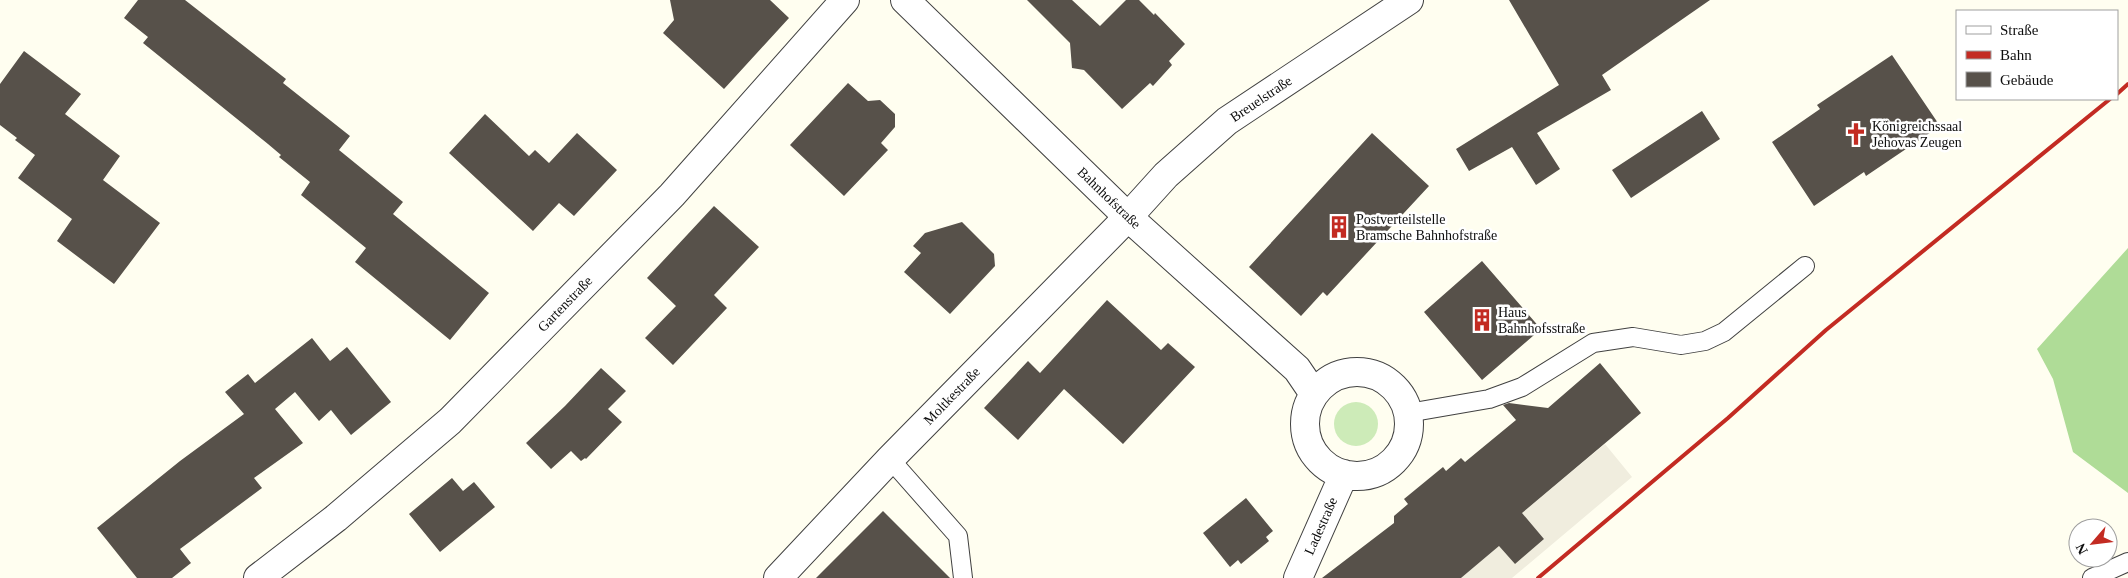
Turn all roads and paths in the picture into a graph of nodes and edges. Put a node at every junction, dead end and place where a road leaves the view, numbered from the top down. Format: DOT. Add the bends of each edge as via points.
graph roads {
  1 [pos="845,0"];
  2 [pos="905,0"];
  3 [pos="1409,0"];
  4 [pos="1128,217"];
  5 [pos="1805,266"];
  6 [pos="1314,394"];
  7 [pos="1408,413"];
  8 [pos="890,459"];
  9 [pos="1344,474"];
  10 [pos="2128,562"];
  11 [pos="258,578"];
  12 [pos="778,578"];
  13 [pos="963,578"];
  14 [pos="1298,578"];
  15 [pos="2092,578"];
  1 -- 11 [label="street, Gartenstraße" via="672,195 450,421 336,518"];
  2 -- 4 [label="street, Bahnhofstraße"];
  3 -- 4 [label="street, Breuelstraße" via="1228,121 1166,175"];
  4 -- 6 [label="street, Bahnhofstraße" via="1297,369"];
  4 -- 8 [label="street, Moltkestraße"];
  5 -- 7 [label="lane" via="1724,332 1705,341 1681,345 1633,337 1593,343 1522,387 1489,399"];
  6 -- 7 [label="street" via="1338,376 1352,372 1368,373 1394,387"];
  6 -- 9 [label="street" via="1307,409 1305,426 1308,442 1329,468"];
  7 -- 9 [label="street" via="1408,435 1404,447 1386,467 1365,475"];
  8 -- 12 [label="street, Moltkestraße"];
  8 -- 13 [label="lane" via="958,536"];
  9 -- 14 [label="street, Ladestraße"];
  10 -- 15 [label="lane"];
}
